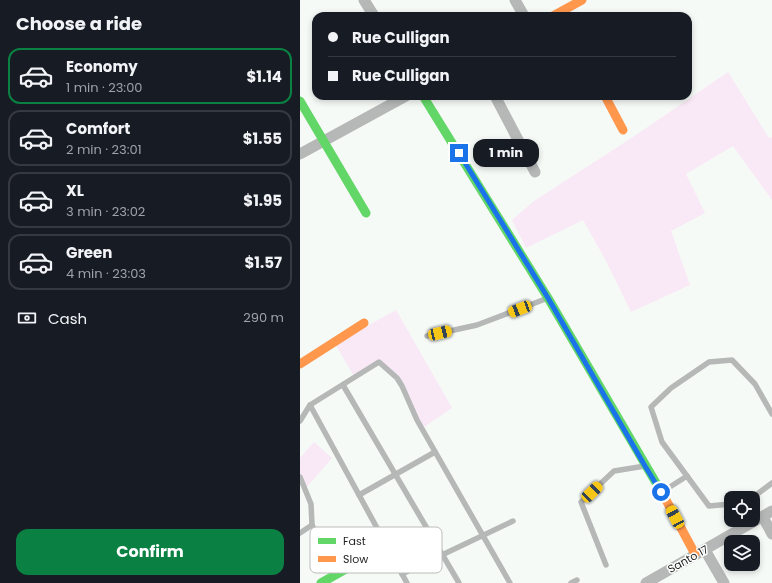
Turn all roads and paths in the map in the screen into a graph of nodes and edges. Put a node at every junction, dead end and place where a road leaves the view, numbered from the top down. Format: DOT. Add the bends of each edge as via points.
graph roads {
  1 [pos="364,0"];
  2 [pos="514,0"];
  3 [pos="582,0"];
  4 [pos="569,3"];
  5 [pos="372,12"];
  6 [pos="522,12"];
  7 [pos="561,12"];
  8 [pos="399,100"];
  9 [pos="425,100"];
  10 [pos="496,100"];
  11 [pos="607,100"];
  12 [pos="300,101"];
  13 [pos="623,130"];
  14 [pos="324,141"];
  15 [pos="300,154"];
  16 [pos="535,172"];
  17 [pos="366,213"];
  18 [pos="548,298"];
  19 [pos="364,323"];
  20 [pos="427,336"];
  21 [pos="300,364"];
  22 [pos="343,385"];
  23 [pos="310,405"];
  24 [pos="772,414"];
  25 [pos="300,421"];
  26 [pos="435,452"];
  27 [pos="645,466"];
  28 [pos="395,474"];
  29 [pos="687,476"];
  30 [pos="300,477"];
  31 [pos="772,483"];
  32 [pos="661,492"];
  33 [pos="760,492"];
  34 [pos="359,495"];
  35 [pos="724,505"];
  36 [pos="768,514"];
  37 [pos="513,521"];
  38 [pos="312,525"];
  39 [pos="376,527"];
  40 [pos="426,527"];
  41 [pos="300,533"];
  42 [pos="772,534"];
  43 [pos="483,535"];
  44 [pos="700,552"];
  45 [pos="442,554"];
  46 [pos="606,565"];
  47 [pos="337,573"];
  48 [pos="402,574"];
  49 [pos="321,583"];
  50 [pos="407,583"];
  51 [pos="459,583"];
  52 [pos="510,583"];
  53 [pos="646,583"];
  54 [pos="724,583"];
  1 -- 5 [label="street"];
  2 -- 6 [label="street"];
  3 -- 4 [label="street"];
  4 -- 7 [label="street"];
  8 -- 14 [label="street"];
  9 -- 18 [label="street"];
  10 -- 16 [label="street"];
  11 -- 13 [label="street"];
  12 -- 14 [label="street"];
  14 -- 15 [label="street"];
  14 -- 17 [label="street"];
  18 -- 20 [label="lane" via="477,325"];
  18 -- 27 [label="street"];
  19 -- 21 [label="street"];
  22 -- 23 [label="lane"];
  22 -- 26 [label="lane" via="380,362 402,386"];
  22 -- 28 [label="lane"];
  23 -- 25 [label="lane"];
  23 -- 34 [label="lane"];
  24 -- 29 [label="lane" via="755,384 732,360 708,362 671,388 652,407 662,442"];
  26 -- 28 [label="lane"];
  26 -- 43 [label="lane"];
  27 -- 32 [label="street"];
  27 -- 46 [label="lane" via="614,470 581,502"];
  28 -- 34 [label="lane"];
  28 -- 40 [label="lane"];
  29 -- 32 [label="lane"];
  29 -- 35 [label="lane" via="709,506"];
  30 -- 38 [label="lane" via="310,504"];
  31 -- 33 [label="lane"];
  32 -- 44 [label="street"];
  34 -- 39 [label="lane"];
  36 -- 42 [label="street"];
  36 -- 44 [label="street, Santo 17"];
  37 -- 43 [label="lane"];
  38 -- 41 [label="lane"];
  43 -- 45 [label="lane"];
  43 -- 52 [label="lane"];
  44 -- 53 [label="street, Santo 17"];
  44 -- 54 [label="street"];
  45 -- 51 [label="lane"];
  47 -- 49 [label="street"];
  48 -- 50 [label="lane"];
}
